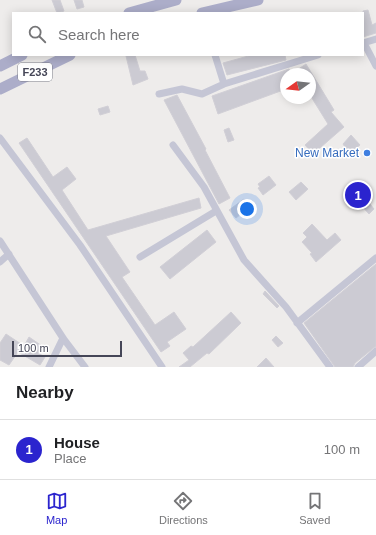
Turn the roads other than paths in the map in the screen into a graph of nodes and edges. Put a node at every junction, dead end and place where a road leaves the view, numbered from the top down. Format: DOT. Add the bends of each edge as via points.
graph roads {
  1 [pos="176,0"];
  2 [pos="258,0"];
  3 [pos="133,12"];
  4 [pos="206,12"];
  5 [pos="376,39"];
  6 [pos="364,43"];
  7 [pos="20,56"];
  8 [pos="68,56"];
  9 [pos="215,56"];
  10 [pos="315,56"];
  11 [pos="0,66"];
  12 [pos="376,66"];
  13 [pos="224,84"];
  14 [pos="0,89"];
  15 [pos="159,94"];
  16 [pos="0,138"];
  17 [pos="173,145"];
  18 [pos="216,211"];
  19 [pos="0,240"];
  20 [pos="9,254"];
  21 [pos="140,257"];
  22 [pos="376,258"];
  23 [pos="0,262"];
  24 [pos="297,323"];
  25 [pos="63,338"];
  26 [pos="376,351"];
  27 [pos="49,367"];
  28 [pos="85,367"];
  29 [pos="162,367"];
  30 [pos="330,367"];
  31 [pos="358,367"];
  1 -- 3 [label="main road"];
  2 -- 4 [label="main road"];
  5 -- 6 [label="street"];
  6 -- 12 [label="street"];
  7 -- 11 [label="main road, F233"];
  8 -- 14 [label="main road, F233"];
  9 -- 13 [label="street"];
  10 -- 13 [label="street"];
  13 -- 15 [label="street" via="202,94 182,89"];
  16 -- 29 [label="street" via="80,246"];
  17 -- 18 [label="street" via="204,187"];
  18 -- 21 [label="street"];
  18 -- 24 [label="street" via="244,260"];
  19 -- 20 [label="street"];
  20 -- 23 [label="street"];
  20 -- 25 [label="street"];
  22 -- 24 [label="street"];
  24 -- 30 [label="street"];
  25 -- 27 [label="street"];
  25 -- 28 [label="street"];
  26 -- 31 [label="street"];
}
